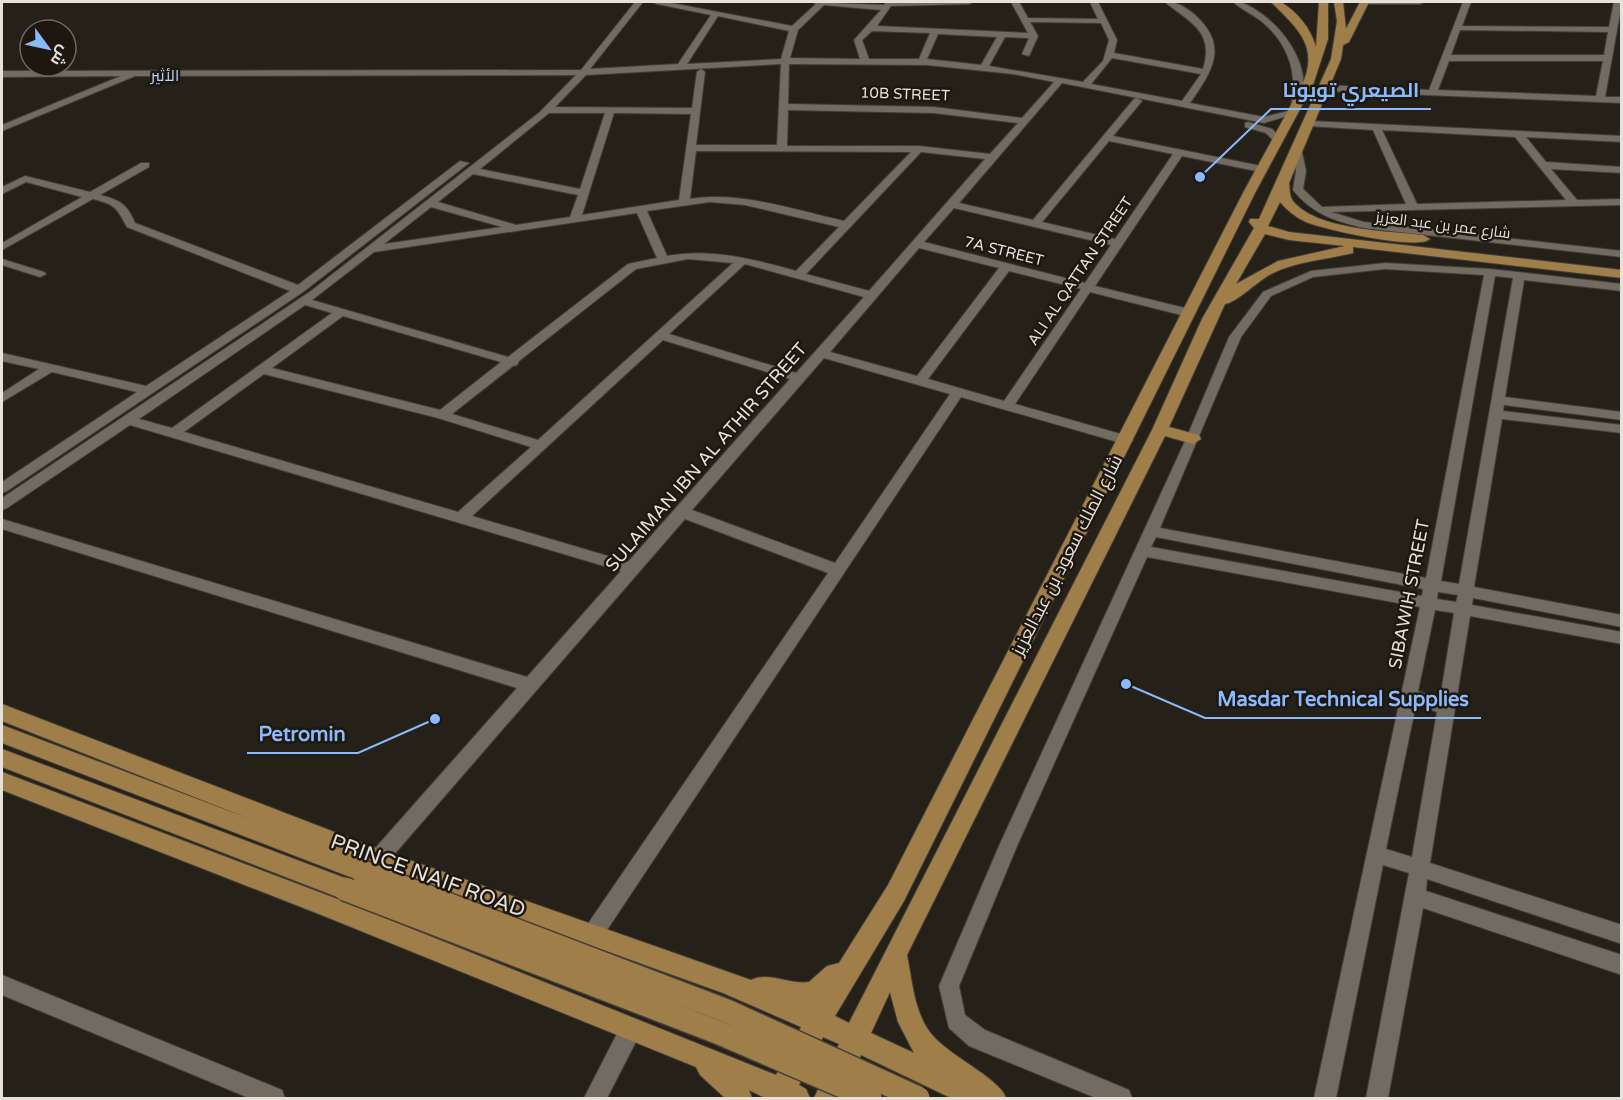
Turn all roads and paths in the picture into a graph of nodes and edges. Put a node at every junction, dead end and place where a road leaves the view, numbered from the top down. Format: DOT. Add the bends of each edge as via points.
graph roads {
  1 [pos="627,2"];
  2 [pos="639,2"];
  3 [pos="657,2"];
  4 [pos="816,2"];
  5 [pos="823,2"];
  6 [pos="969,2"];
  7 [pos="1015,2"];
  8 [pos="1094,2"];
  9 [pos="1170,2"];
  10 [pos="1236,2"];
  11 [pos="1275,2"];
  12 [pos="1324,2"];
  13 [pos="1338,2"];
  14 [pos="1364,2"];
  15 [pos="1420,2"];
  16 [pos="1467,2"];
  17 [pos="1618,2"];
  18 [pos="889,4"];
  19 [pos="716,13"];
  20 [pos="1025,20"];
  21 [pos="1104,21"];
  22 [pos="870,28"];
  23 [pos="1457,28"];
  24 [pos="794,29"];
  25 [pos="1613,30"];
  26 [pos="935,32"];
  27 [pos="1001,36"];
  28 [pos="1034,36"];
  29 [pos="1026,54"];
  30 [pos="1109,55"];
  31 [pos="1445,58"];
  32 [pos="1608,58"];
  33 [pos="1336,59"];
  34 [pos="865,61"];
  35 [pos="922,62"];
  36 [pos="786,65"];
  37 [pos="681,67"];
  38 [pos="984,68"];
  39 [pos="701,72"];
  40 [pos="1206,72"];
  41 [pos="2,74"];
  42 [pos="135,74"];
  43 [pos="574,75"];
  44 [pos="2,80"];
  45 [pos="121,81"];
  46 [pos="1058,83"];
  47 [pos="1086,84"];
  48 [pos="1432,93"];
  49 [pos="1306,97"];
  50 [pos="1600,100"];
  51 [pos="1622,100"];
  52 [pos="1137,101"];
  53 [pos="1185,104"];
  54 [pos="784,107"];
  55 [pos="610,109"];
  56 [pos="547,110"];
  57 [pos="696,111"];
  58 [pos="2,118"];
  59 [pos="27,118"];
  60 [pos="1024,121"];
  61 [pos="1252,122"];
  62 [pos="1311,124"];
  63 [pos="1376,127"];
  64 [pos="2,128"];
  65 [pos="1518,134"];
  66 [pos="1106,138"];
  67 [pos="1277,139"];
  68 [pos="1622,139"];
  69 [pos="782,147"];
  70 [pos="691,148"];
  71 [pos="919,149"];
  72 [pos="1297,152"];
  73 [pos="1178,154"];
  74 [pos="993,157"];
  75 [pos="145,165"];
  76 [pos="1542,165"];
  77 [pos="1261,169"];
  78 [pos="1622,170"];
  79 [pos="471,171"];
  80 [pos="1283,183"];
  81 [pos="2,191"];
  82 [pos="584,193"];
  83 [pos="93,196"];
  84 [pos="684,202"];
  85 [pos="1622,202"];
  86 [pos="430,203"];
  87 [pos="1574,203"];
  88 [pos="951,204"];
  89 [pos="1413,207"];
  90 [pos="641,209"];
  91 [pos="1315,209"];
  92 [pos="575,219"];
  93 [pos="1035,224"];
  94 [pos="846,225"];
  95 [pos="518,227"];
  96 [pos="1262,228"];
  97 [pos="1117,243"];
  98 [pos="916,244"];
  99 [pos="1418,245"];
  100 [pos="2,247"];
  101 [pos="370,249"];
  102 [pos="1622,254"];
  103 [pos="663,259"];
  104 [pos="743,260"];
  105 [pos="2,262"];
  106 [pos="1622,262"];
  107 [pos="1006,267"];
  108 [pos="1490,272"];
  109 [pos="40,274"];
  110 [pos="800,274"];
  111 [pos="1622,274"];
  112 [pos="1519,275"];
  113 [pos="1087,287"];
  114 [pos="1622,288"];
  115 [pos="301,295"];
  116 [pos="872,295"];
  117 [pos="341,312"];
  118 [pos="1190,313"];
  119 [pos="1209,319"];
  120 [pos="660,335"];
  121 [pos="821,353"];
  122 [pos="2,357"];
  123 [pos="513,362"];
  124 [pos="50,368"];
  125 [pos="264,370"];
  126 [pos="799,378"];
  127 [pos="920,381"];
  128 [pos="147,390"];
  129 [pos="958,392"];
  130 [pos="2,398"];
  131 [pos="1007,406"];
  132 [pos="1497,407"];
  133 [pos="442,415"];
  134 [pos="1622,416"];
  135 [pos="129,420"];
  136 [pos="1622,429"];
  137 [pos="1160,430"];
  138 [pos="174,433"];
  139 [pos="1193,439"];
  140 [pos="1126,440"];
  141 [pos="540,445"];
  142 [pos="2,488"];
  143 [pos="2,505"];
  144 [pos="682,512"];
  145 [pos="461,518"];
  146 [pos="2,524"];
  147 [pos="1151,531"];
  148 [pos="1142,551"];
  149 [pos="632,569"];
  150 [pos="837,570"];
  151 [pos="1432,585"];
  152 [pos="1467,591"];
  153 [pos="1428,603"];
  154 [pos="1462,609"];
  155 [pos="1622,621"];
  156 [pos="1622,638"];
  157 [pos="530,685"];
  158 [pos="1409,695"];
  159 [pos="1446,708"];
  160 [pos="2,712"];
  161 [pos="2,734"];
  162 [pos="2,758"];
  163 [pos="4,786"];
  164 [pos="1377,854"];
  165 [pos="1419,868"];
  166 [pos="362,874"];
  167 [pos="896,892"];
  168 [pos="1415,896"];
  169 [pos="592,935"];
  170 [pos="1622,935"];
  171 [pos="895,954"];
  172 [pos="1622,965"];
  173 [pos="726,981"];
  174 [pos="2,985"];
  175 [pos="818,1021"];
  176 [pos="631,1030"];
  177 [pos="855,1040"];
  178 [pos="696,1055"];
  179 [pos="786,1096"];
  180 [pos="274,1098"];
  181 [pos="595,1098"];
  182 [pos="739,1098"];
  183 [pos="827,1098"];
  184 [pos="870,1098"];
  185 [pos="918,1098"];
  186 [pos="979,1098"];
  187 [pos="993,1098"];
  188 [pos="1121,1098"];
  189 [pos="1325,1098"];
  190 [pos="1377,1098"];
  1 -- 43 [label="street"];
  2 -- 43 [label="street"];
  3 -- 19 [label="street"];
  4 -- 5 [label="street"];
  5 -- 18 [label="street"];
  5 -- 24 [label="street"];
  6 -- 18 [label="street"];
  7 -- 20 [label="street"];
  8 -- 21 [label="street"];
  9 -- 40 [label="street" via="1204,27 1209,46"];
  10 -- 49 [label="street" via="1285,41 1294,55"];
  11 -- 49 [label="main road" via="1292,14 1308,35 1314,58"];
  12 -- 49 [label="main road, شارع الملك سعود بن عبدالعزيز" via="1325,32 1320,61"];
  13 -- 33 [label="main road, شارع الملك سعود بن عبدالعزيز" via="1342,21"];
  14 -- 15 [label="street"];
  14 -- 33 [label="main road"];
  16 -- 23 [label="street"];
  17 -- 25 [label="street"];
  18 -- 22 [label="street"];
  19 -- 24 [label="street"];
  19 -- 37 [label="street"];
  20 -- 21 [label="street"];
  20 -- 28 [label="street"];
  21 -- 30 [label="street" via="1113,40"];
  22 -- 26 [label="street"];
  22 -- 34 [label="street" via="858,39"];
  23 -- 25 [label="street"];
  23 -- 31 [label="street"];
  24 -- 36 [label="street"];
  25 -- 32 [label="street"];
  26 -- 27 [label="street"];
  26 -- 35 [label="street"];
  27 -- 28 [label="street"];
  27 -- 38 [label="street"];
  28 -- 29 [label="street"];
  30 -- 40 [label="street"];
  30 -- 47 [label="street"];
  31 -- 32 [label="street"];
  31 -- 48 [label="street"];
  32 -- 50 [label="street"];
  33 -- 49 [label="main road, شارع الملك سعود بن عبدالعزيز"];
  34 -- 35 [label="street"];
  34 -- 36 [label="street"];
  35 -- 38 [label="street"];
  36 -- 37 [label="street"];
  36 -- 39 [label="street"];
  36 -- 46 [label="street" via="928,69"];
  36 -- 54 [label="street"];
  37 -- 43 [label="street"];
  38 -- 46 [label="street"];
  39 -- 43 [label="street"];
  39 -- 57 [label="street"];
  40 -- 53 [label="street"];
  41 -- 42 [label="street"];
  42 -- 43 [label="street"];
  42 -- 45 [label="street"];
  43 -- 45 [label="street"];
  43 -- 56 [label="street"];
  43 -- 115 [label="street"];
  44 -- 45 [label="street"];
  45 -- 59 [label="street"];
  46 -- 47 [label="street"];
  46 -- 52 [label="street"];
  46 -- 60 [label="street, SULAIMAN IBN AL ATHIR STREET"];
  47 -- 53 [label="street"];
  48 -- 49 [label="street"];
  48 -- 50 [label="street"];
  49 -- 61 [label="street" via="1269,120"];
  49 -- 62 [label="main road, شارع الملك سعود بن عبدالعزيز"];
  49 -- 67 [label="main road, شارع الملك سعود بن عبدالعزيز"];
  49 -- 96 [label="main road" via="1302,117 1254,216 1253,220"];
  50 -- 51 [label="street"];
  52 -- 61 [label="street"];
  52 -- 66 [label="street"];
  53 -- 61 [label="street"];
  54 -- 60 [label="street, 10B STREET" via="931,108"];
  54 -- 69 [label="street"];
  55 -- 56 [label="street"];
  55 -- 57 [label="street"];
  55 -- 82 [label="street"];
  56 -- 79 [label="street"];
  57 -- 70 [label="street"];
  58 -- 59 [label="street"];
  59 -- 64 [label="street"];
  60 -- 74 [label="street, SULAIMAN IBN AL ATHIR STREET"];
  61 -- 67 [label="street"];
  62 -- 63 [label="street"];
  62 -- 72 [label="main road, شارع الملك سعود بن عبدالعزيز"];
  63 -- 65 [label="street"];
  63 -- 89 [label="street"];
  65 -- 68 [label="street"];
  65 -- 76 [label="street"];
  66 -- 73 [label="street"];
  66 -- 93 [label="street"];
  67 -- 77 [label="main road, شارع الملك سعود بن عبدالعزيز"];
  69 -- 70 [label="street"];
  69 -- 71 [label="street"];
  70 -- 84 [label="street"];
  71 -- 74 [label="street"];
  71 -- 94 [label="street"];
  72 -- 80 [label="main road, شارع الملك سعود بن عبدالعزيز"];
  72 -- 91 [label="street" via="1301,171 1298,190"];
  73 -- 77 [label="street"];
  73 -- 97 [label="street, ALI AL QATTAN STREET"];
  74 -- 88 [label="street, SULAIMAN IBN AL ATHIR STREET"];
  75 -- 83 [label="street"];
  76 -- 78 [label="street"];
  76 -- 87 [label="street"];
  77 -- 118 [label="main road, شارع الملك سعود بن عبدالعزيز"];
  79 -- 82 [label="street"];
  79 -- 86 [label="street"];
  80 -- 96 [label="main road, شارع الملك سعود بن عبدالعزيز"];
  80 -- 99 [label="main road, شارع عمر بن عبد العزيز" via="1288,204 1310,219"];
  81 -- 83 [label="street" via="25,179"];
  82 -- 92 [label="street"];
  83 -- 100 [label="street"];
  83 -- 115 [label="street" via="115,202 124,209 131,225"];
  84 -- 90 [label="street"];
  84 -- 94 [label="street" via="745,202"];
  85 -- 87 [label="street"];
  86 -- 95 [label="street"];
  86 -- 101 [label="street"];
  87 -- 89 [label="street"];
  88 -- 93 [label="street"];
  88 -- 98 [label="street, SULAIMAN IBN AL ATHIR STREET"];
  89 -- 91 [label="street"];
  90 -- 92 [label="street"];
  90 -- 103 [label="street"];
  91 -- 102 [label="street" via="1364,225"];
  92 -- 95 [label="street"];
  93 -- 97 [label="street"];
  94 -- 110 [label="street"];
  95 -- 101 [label="street"];
  96 -- 99 [label="main road" via="1289,236"];
  96 -- 118 [label="main road" via="1241,239 1216,282"];
  96 -- 119 [label="main road, شارع الملك سعود بن عبدالعزيز"];
  97 -- 113 [label="street, ALI AL QATTAN STREET"];
  98 -- 107 [label="street, 7A STREET"];
  98 -- 116 [label="street, SULAIMAN IBN AL ATHIR STREET"];
  99 -- 106 [label="main road, شارع عمر بن عبد العزيز"];
  99 -- 111 [label="main road"];
  99 -- 119 [label="main road" via="1348,250 1288,261 1249,280"];
  101 -- 115 [label="street"];
  103 -- 104 [label="street" via="714,256"];
  103 -- 123 [label="street" via="633,266"];
  104 -- 110 [label="street"];
  104 -- 120 [label="street"];
  105 -- 109 [label="street"];
  107 -- 113 [label="street, 7A STREET"];
  107 -- 127 [label="street"];
  108 -- 112 [label="street"];
  108 -- 139 [label="street" via="1384,266 1311,274 1267,294 1235,337"];
  108 -- 151 [label="street, SIBAWIH STREET"];
  110 -- 116 [label="street"];
  112 -- 114 [label="street"];
  112 -- 132 [label="street"];
  113 -- 118 [label="street, 7A STREET"];
  113 -- 131 [label="street, ALI AL QATTAN STREET"];
  115 -- 117 [label="street"];
  115 -- 128 [label="street"];
  115 -- 135 [label="street"];
  116 -- 121 [label="street, SULAIMAN IBN AL ATHIR STREET"];
  117 -- 123 [label="street"];
  117 -- 125 [label="street"];
  118 -- 140 [label="main road, شارع الملك سعود بن عبدالعزيز"];
  119 -- 137 [label="main road, شارع الملك سعود بن عبدالعزيز"];
  120 -- 126 [label="street"];
  120 -- 141 [label="street"];
  121 -- 126 [label="street, SULAIMAN IBN AL ATHIR STREET"];
  121 -- 127 [label="street"];
  122 -- 124 [label="street"];
  123 -- 133 [label="street"];
  124 -- 128 [label="street"];
  124 -- 130 [label="street"];
  125 -- 133 [label="street"];
  125 -- 138 [label="street"];
  126 -- 144 [label="street, SULAIMAN IBN AL ATHIR STREET"];
  127 -- 129 [label="street"];
  128 -- 142 [label="street"];
  129 -- 131 [label="street"];
  129 -- 150 [label="street"];
  131 -- 140 [label="street"];
  132 -- 134 [label="street"];
  132 -- 136 [label="street" via="1529,418"];
  132 -- 152 [label="street"];
  133 -- 141 [label="street"];
  135 -- 138 [label="street"];
  135 -- 143 [label="street"];
  137 -- 139 [label="main road"];
  137 -- 171 [label="main road, شارع الملك سعود بن عبدالعزيز"];
  138 -- 145 [label="street"];
  139 -- 147 [label="street"];
  140 -- 167 [label="main road, شارع الملك سعود بن عبدالعزيز"];
  141 -- 145 [label="street"];
  144 -- 149 [label="street, SULAIMAN IBN AL ATHIR STREET"];
  144 -- 150 [label="street"];
  145 -- 149 [label="street"];
  146 -- 157 [label="street"];
  147 -- 148 [label="street"];
  147 -- 151 [label="street"];
  148 -- 153 [label="street"];
  148 -- 188 [label="street" via="949,986 957,1021 977,1038"];
  149 -- 157 [label="street, SULAIMAN IBN AL ATHIR STREET"];
  150 -- 169 [label="street"];
  151 -- 152 [label="street"];
  151 -- 153 [label="street, SIBAWIH STREET"];
  152 -- 154 [label="street"];
  152 -- 155 [label="street"];
  153 -- 154 [label="street"];
  153 -- 158 [label="street, SIBAWIH STREET"];
  154 -- 156 [label="street"];
  154 -- 159 [label="street"];
  157 -- 166 [label="street, SULAIMAN IBN AL ATHIR STREET"];
  158 -- 159 [label="street"];
  158 -- 164 [label="street, SIBAWIH STREET"];
  159 -- 165 [label="street"];
  160 -- 166 [label="main road, PRINCE NAIF ROAD"];
  161 -- 166 [label="main road"];
  162 -- 166 [label="main road"];
  163 -- 176 [label="main road" via="332,908"];
  164 -- 165 [label="street"];
  164 -- 189 [label="street, SIBAWIH STREET"];
  165 -- 168 [label="street"];
  165 -- 170 [label="street"];
  166 -- 169 [label="main road, PRINCE NAIF ROAD"];
  166 -- 184 [label="main road, bridge"];
  166 -- 185 [label="main road, bridge" via="727,1011"];
  167 -- 173 [label="main road" via="822,991 807,996"];
  167 -- 175 [label="main road, شارع الملك سعود بن عبدالعزيز"];
  168 -- 172 [label="street"];
  168 -- 190 [label="street"];
  169 -- 173 [label="main road, PRINCE NAIF ROAD"];
  171 -- 177 [label="main road, شارع الملك سعود بن عبدالعزيز"];
  171 -- 187 [label="main road" via="915,1032 933,1054"];
  173 -- 175 [label="main road, PRINCE NAIF ROAD"];
  174 -- 180 [label="street"];
  175 -- 177 [label="main road, PRINCE NAIF ROAD"];
  175 -- 179 [label="main road, شارع الملك سعود بن عبدالعزيز"];
  176 -- 178 [label="main road"];
  176 -- 181 [label="street"];
  177 -- 183 [label="main road, شارع الملك سعود بن عبدالعزيز"];
  177 -- 186 [label="main road, PRINCE NAIF ROAD"];
  178 -- 179 [label="main road"];
  178 -- 182 [label="main road" via="733,1086"];
}
